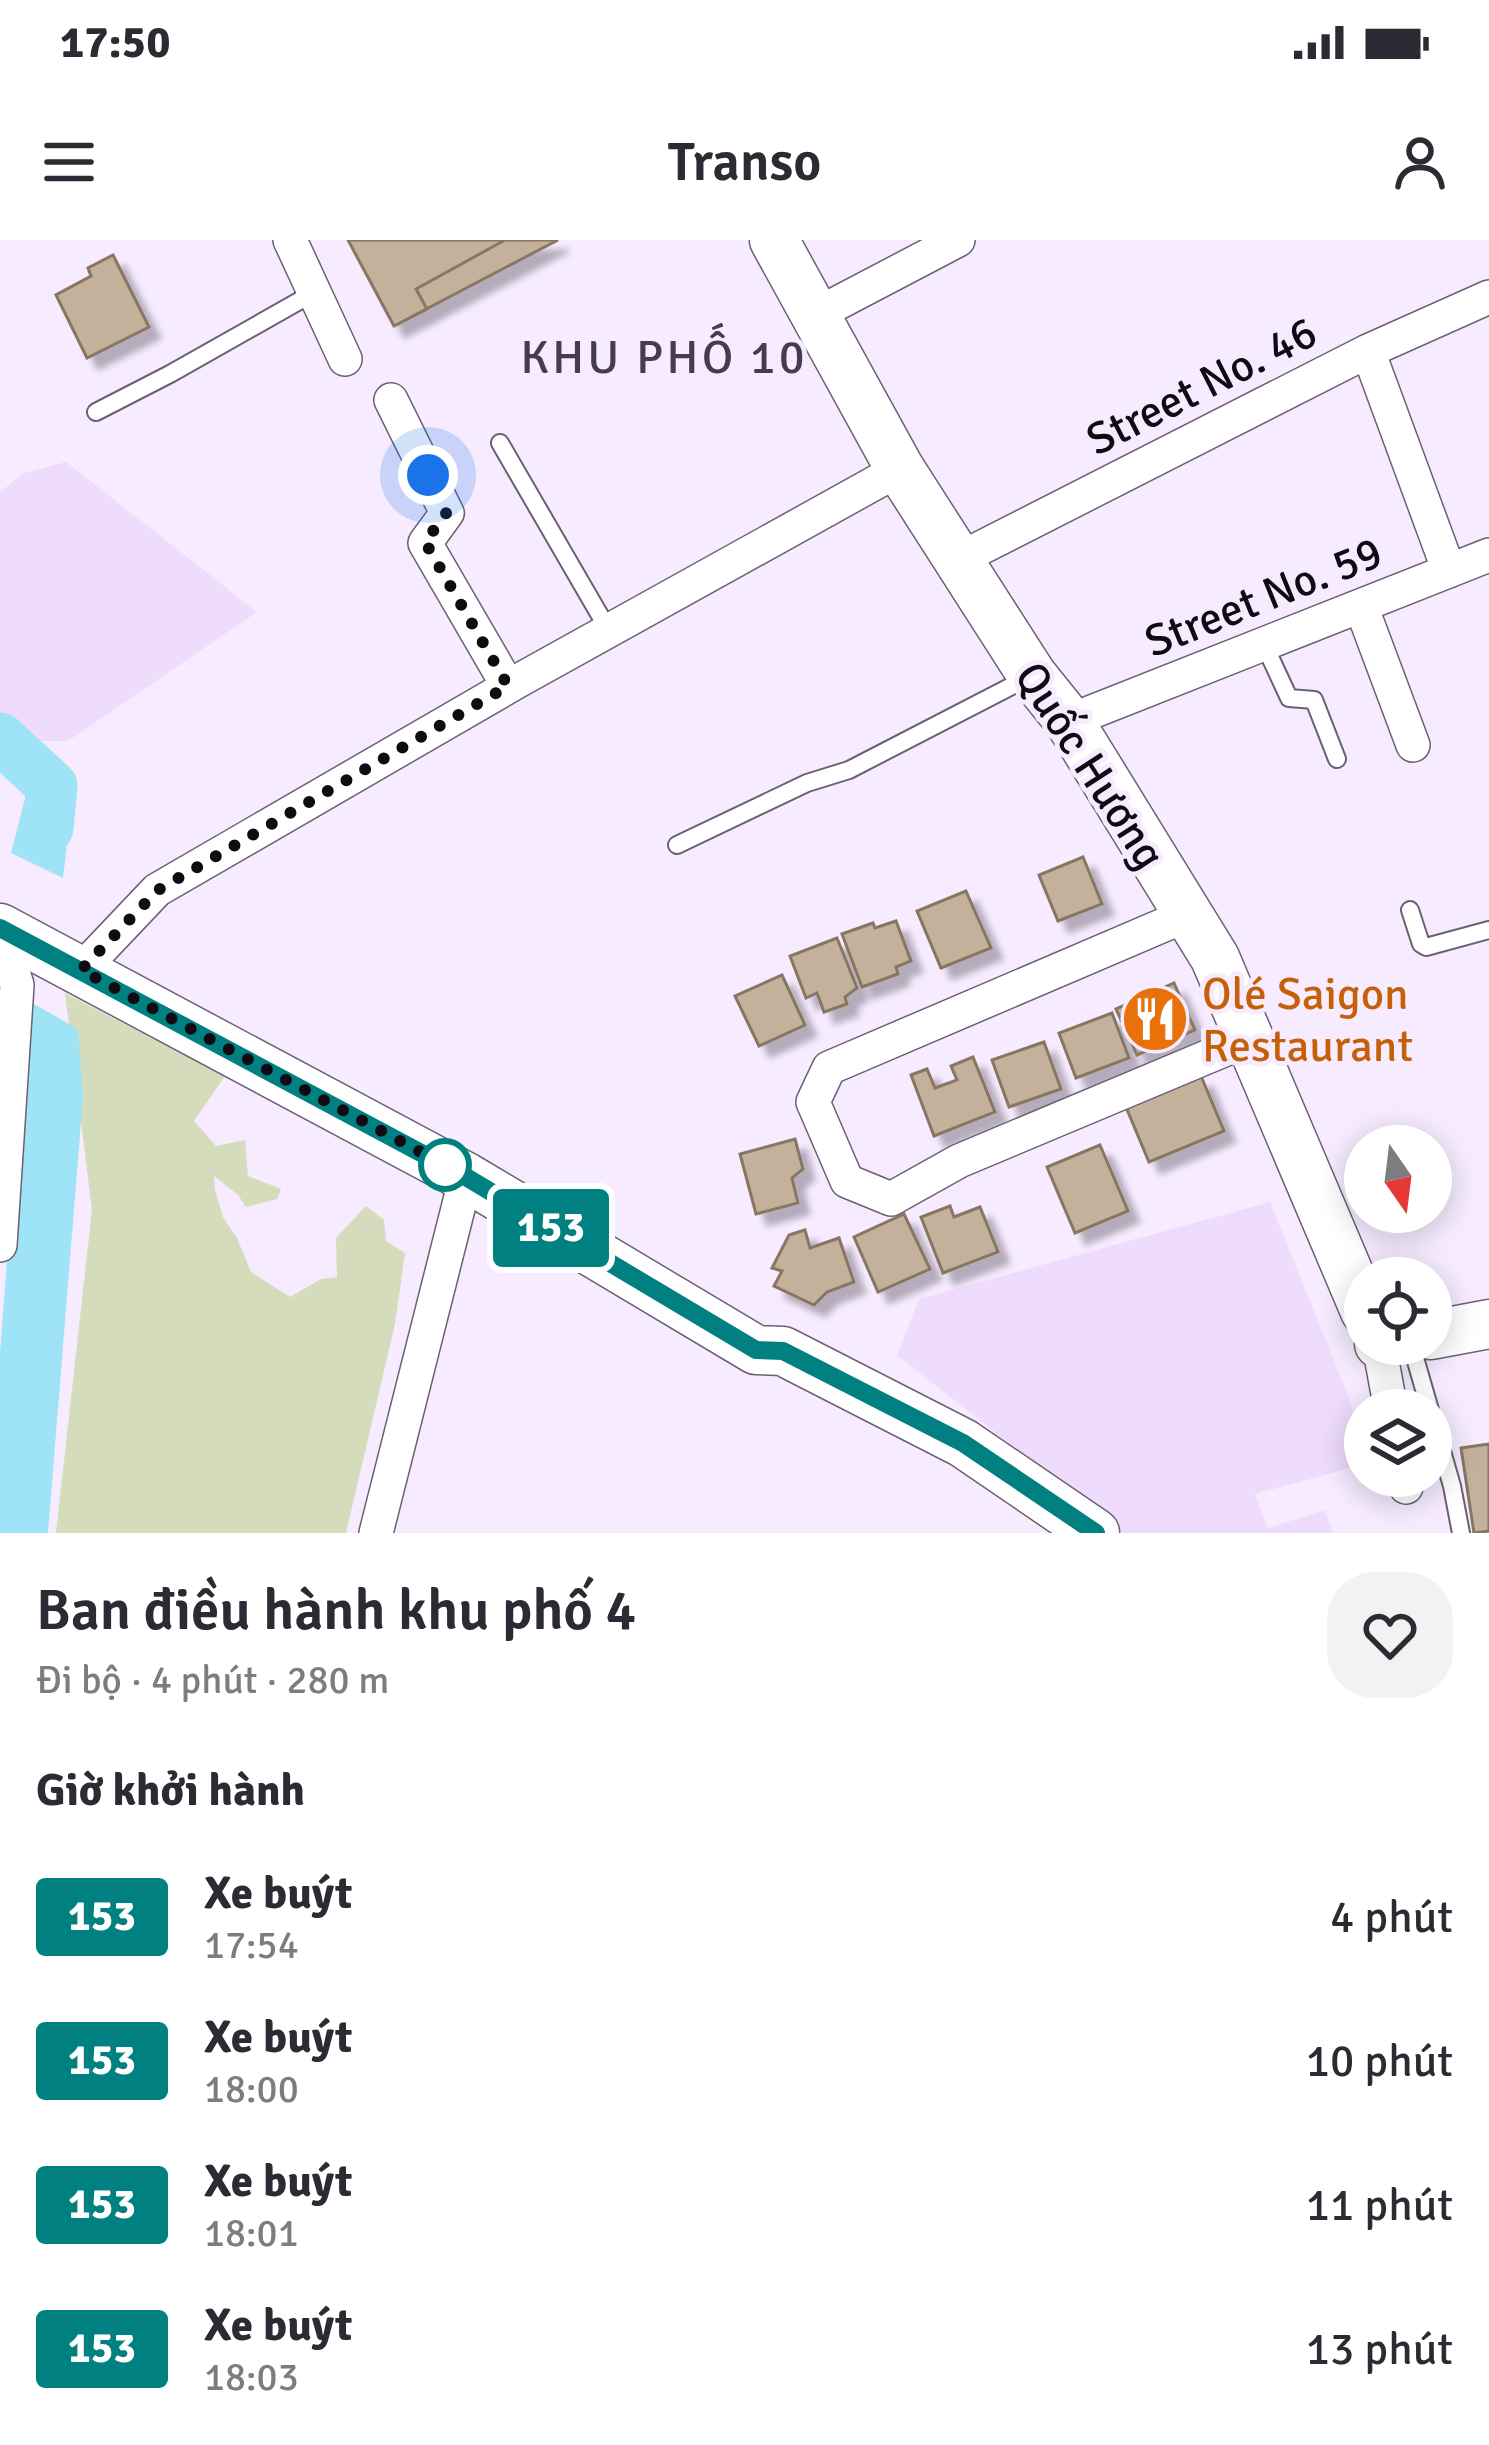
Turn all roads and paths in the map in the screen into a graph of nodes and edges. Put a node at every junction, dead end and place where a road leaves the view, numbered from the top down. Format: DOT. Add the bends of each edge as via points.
graph roads {
  1 [pos="290,240"];
  2 [pos="774,240"];
  3 [pos="958,240"];
  4 [pos="315,292"];
  5 [pos="1489,297"];
  6 [pos="815,315"];
  7 [pos="1368,351"];
  8 [pos="345,359"];
  9 [pos="392,400"];
  10 [pos="96,412"];
  11 [pos="500,443"];
  12 [pos="900,469"];
  13 [pos="1489,555"];
  14 [pos="957,560"];
  15 [pos="1449,571"];
  16 [pos="1361,605"];
  17 [pos="609,631"];
  18 [pos="1264,644"];
  19 [pos="1032,675"];
  20 [pos="508,686"];
  21 [pos="1070,722"];
  22 [pos="1413,746"];
  23 [pos="1337,759"];
  24 [pos="676,845"];
  25 [pos="1409,910"];
  26 [pos="1187,914"];
  27 [pos="1489,931"];
  28 [pos="5,940"];
  29 [pos="81,970"];
  30 [pos="1250,1039"];
  31 [pos="466,1177"];
  32 [pos="0,1245"];
  33 [pos="1344,1261"];
  34 [pos="1489,1324"];
  35 [pos="1452,1331"];
  36 [pos="756,1350"];
  37 [pos="1452,1486"];
  38 [pos="376,1533"];
  39 [pos="1047,1533"];
  40 [pos="1096,1533"];
  41 [pos="1461,1533"];
  1 -- 4 [label="street"];
  2 -- 6 [label="main road, Quốc Hương"];
  3 -- 6 [label="street"];
  4 -- 8 [label="street"];
  4 -- 10 [label="lane"];
  5 -- 7 [label="street, Street No. 46"];
  6 -- 12 [label="main road, Quốc Hương"];
  7 -- 14 [label="street, Street No. 46"];
  7 -- 15 [label="street"];
  9 -- 20 [label="street" via="447,512 425,542"];
  11 -- 17 [label="lane"];
  12 -- 14 [label="main road, Quốc Hương"];
  12 -- 17 [label="street"];
  13 -- 15 [label="street, Street No. 59"];
  14 -- 19 [label="main road, Quốc Hương"];
  15 -- 16 [label="street, Street No. 59"];
  16 -- 18 [label="street, Street No. 59"];
  16 -- 22 [label="street"];
  17 -- 20 [label="street"];
  18 -- 21 [label="street, Street No. 59"];
  18 -- 23 [label="lane" via="1289,698 1314,700"];
  19 -- 21 [label="main road, Quốc Hương"];
  19 -- 24 [label="lane" via="849,770"];
  20 -- 29 [label="street" via="158,890"];
  21 -- 26 [label="main road, Quốc Hương"];
  25 -- 27 [label="lane" via="1426,947"];
  26 -- 30 [label="main road, Quốc Hương"];
  26 -- 30 [label="street" via="829,1068 813,1102 847,1181 891,1199 958,1161"];
  28 -- 29 [label="main road"];
  28 -- 32 [label="street" via="17,985"];
  29 -- 31 [label="main road"];
  30 -- 33 [label="main road, Quốc Hương"];
  31 -- 36 [label="main road"];
  31 -- 38 [label="street"];
  34 -- 35 [label="main road"];
  36 -- 39 [label="main road" via="767,1369 953,1468"];
  36 -- 40 [label="main road" via="783,1351 963,1443"];
  37 -- 41 [label="lane"];
}
